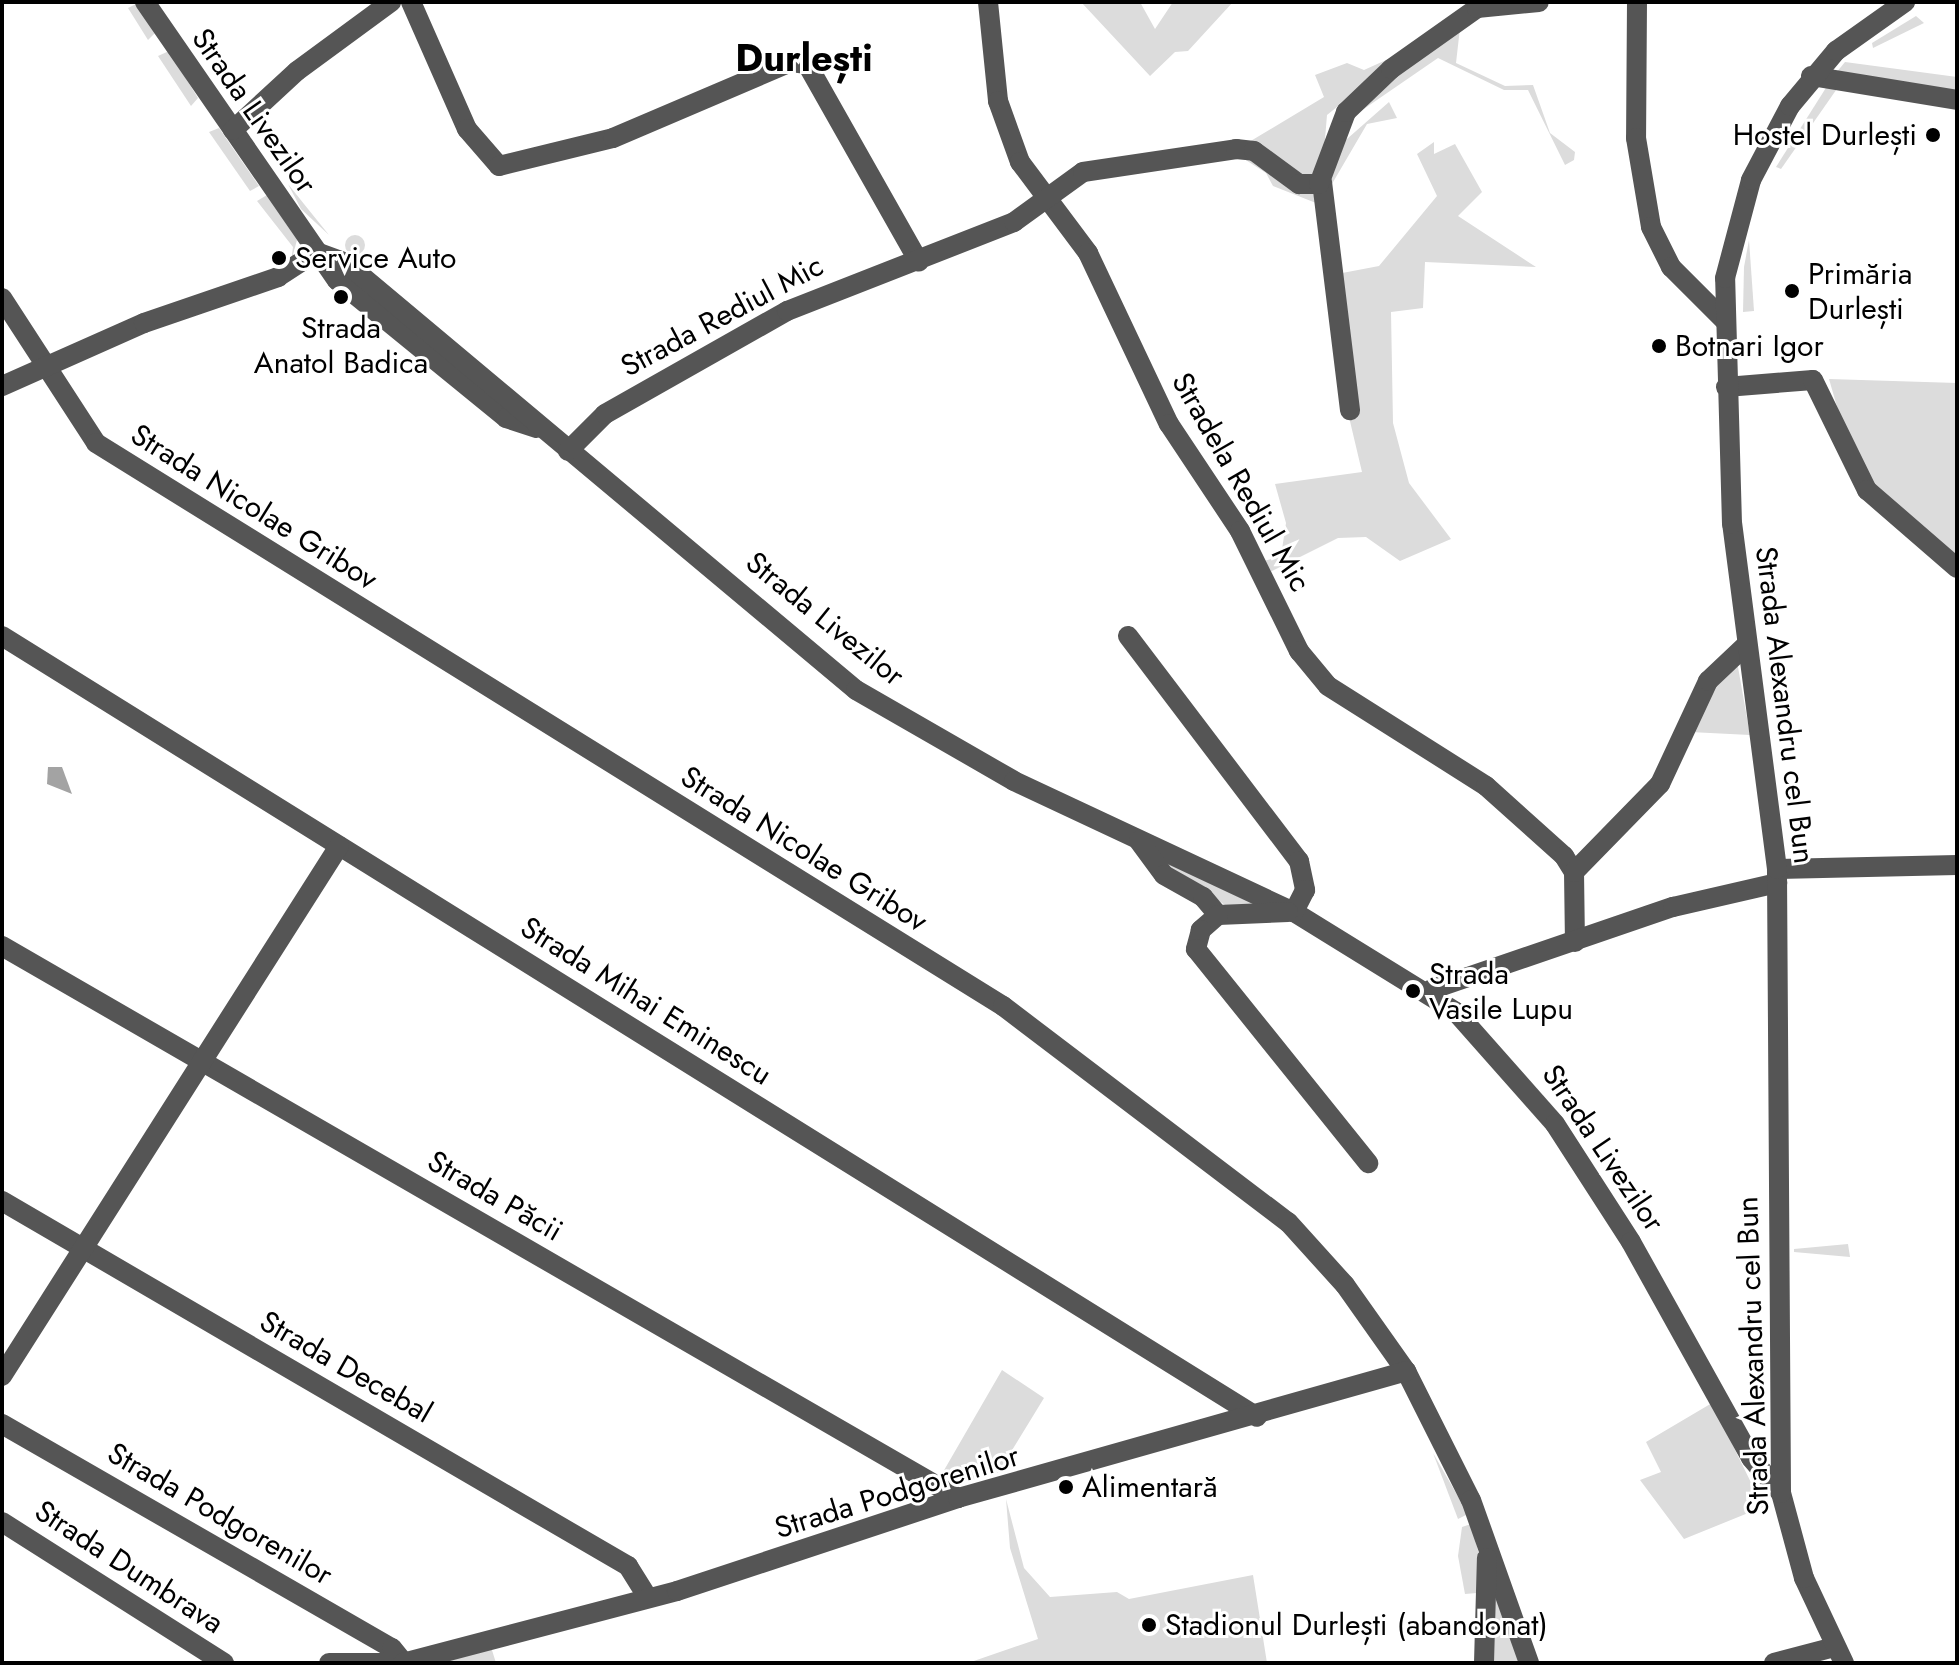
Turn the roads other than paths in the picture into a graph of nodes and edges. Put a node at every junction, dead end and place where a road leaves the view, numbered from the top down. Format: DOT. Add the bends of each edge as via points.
graph roads {
  1 [pos="145,2"];
  2 [pos="391,2"];
  3 [pos="411,2"];
  4 [pos="988,2"];
  5 [pos="1539,2"];
  6 [pos="1637,2"];
  7 [pos="1905,2"];
  8 [pos="1811,76"];
  9 [pos="1957,100"];
  10 [pos="233,130"];
  11 [pos="1322,182"];
  12 [pos="1043,199"];
  13 [pos="316,252"];
  14 [pos="919,262"];
  15 [pos="2,298"];
  16 [pos="1724,320"];
  17 [pos="42,367"];
  18 [pos="2,386"];
  19 [pos="1726,387"];
  20 [pos="1350,410"];
  21 [pos="568,451"];
  22 [pos="1957,568"];
  23 [pos="2,636"];
  24 [pos="1128,636"];
  25 [pos="1745,646"];
  26 [pos="1139,841"];
  27 [pos="339,846"];
  28 [pos="1957,865"];
  29 [pos="1574,872"];
  30 [pos="1777,876"];
  31 [pos="1294,912"];
  32 [pos="1218,915"];
  33 [pos="1575,942"];
  34 [pos="2,946"];
  35 [pos="1430,990"];
  36 [pos="200,1060"];
  37 [pos="1368,1163"];
  38 [pos="2,1201"];
  39 [pos="84,1249"];
  40 [pos="1406,1371"];
  41 [pos="2,1376"];
  42 [pos="1257,1417"];
  43 [pos="2,1424"];
  44 [pos="1781,1493"];
  45 [pos="958,1498"];
  46 [pos="2,1522"];
  47 [pos="1488,1542"];
  48 [pos="647,1596"];
  49 [pos="1839,1655"];
  50 [pos="224,1663"];
  51 [pos="329,1663"];
  52 [pos="404,1663"];
  53 [pos="1484,1663"];
  54 [pos="1529,1663"];
  55 [pos="1774,1663"];
  1 -- 10 [label="street, Strada Livezilor"];
  2 -- 10 [label="street" via="297,71"];
  3 -- 14 [label="street" via="467,129 499,166 631,132 791,62 807,64"];
  4 -- 12 [label="street, Stradela Rediul Mic" via="1002,119"];
  5 -- 11 [label="street" via="1477,8 1391,69 1346,112"];
  6 -- 16 [label="street" via="1636,138 1651,227 1671,267"];
  7 -- 8 [label="street, Strada Alexandru cel Bun"];
  8 -- 9 [label="street"];
  8 -- 16 [label="street, Strada Alexandru cel Bun" via="1751,180 1728,257"];
  10 -- 13 [label="street, Strada Livezilor"];
  11 -- 12 [label="street, Strada Rediul Mic" via="1299,184 1254,151 1236,149 1083,172"];
  11 -- 20 [label="street"];
  12 -- 14 [label="street, Strada Rediul Mic" via="1014,222"];
  12 -- 29 [label="street, Stradela Rediul Mic" via="1088,253 1169,424 1241,533 1310,667 1349,701 1486,786"];
  13 -- 17 [label="street" via="278,277"];
  13 -- 21 [label="street, Strada Livezilor" via="346,263"];
  14 -- 21 [label="street, Strada Rediul Mic" via="787,311 605,414"];
  15 -- 17 [label="street, Strada Nicolae Gribov"];
  16 -- 19 [label="street, Strada Alexandru cel Bun"];
  17 -- 18 [label="street"];
  17 -- 40 [label="street, Strada Nicolae Gribov" via="79,426 108,451 1092,1067 1288,1222 1345,1285"];
  19 -- 22 [label="street" via="1813,380 1867,490"];
  19 -- 25 [label="street, Strada Alexandru cel Bun"];
  21 -- 26 [label="street, Strada Livezilor" via="856,690 969,757"];
  23 -- 27 [label="street, Strada Mihai Eminescu"];
  24 -- 31 [label="street" via="1299,861 1305,890"];
  25 -- 29 [label="street" via="1708,681 1660,784"];
  25 -- 30 [label="street, Strada Alexandru cel Bun"];
  26 -- 31 [label="street, Strada Livezilor"];
  26 -- 32 [label="street, Strada Livezilor" via="1164,875 1203,897"];
  27 -- 36 [label="street"];
  27 -- 42 [label="street, Strada Mihai Eminescu"];
  28 -- 30 [label="street"];
  29 -- 33 [label="street"];
  30 -- 33 [label="street"];
  30 -- 44 [label="street, Strada Alexandru cel Bun"];
  31 -- 32 [label="street"];
  31 -- 35 [label="street, Strada Livezilor"];
  32 -- 37 [label="street" via="1201,930 1199,956"];
  33 -- 35 [label="street"];
  34 -- 36 [label="street, Strada Păcii"];
  35 -- 44 [label="street, Strada Livezilor" via="1539,1100 1631,1242 1751,1458"];
  36 -- 39 [label="street"];
  36 -- 45 [label="street, Strada Păcii"];
  38 -- 39 [label="street, Strada Decebal"];
  39 -- 41 [label="street"];
  39 -- 48 [label="street, Strada Decebal" via="628,1566"];
  40 -- 42 [label="street, Strada Podgorenilor"];
  40 -- 47 [label="street, Strada Nicolae Gribov"];
  42 -- 45 [label="street, Strada Podgorenilor"];
  43 -- 52 [label="street, Strada Podgorenilor" via="392,1648"];
  44 -- 49 [label="street, Strada Alexandru cel Bun" via="1792,1544"];
  45 -- 48 [label="street, Strada Podgorenilor" via="725,1577"];
  46 -- 50 [label="street, Strada Dumbrava"];
  47 -- 53 [label="street, Strada Nicolae Gribov"];
  47 -- 54 [label="street, Strada Nicolae Gribov"];
  48 -- 52 [label="street, Strada Podgorenilor"];
  49 -- 55 [label="street"];
  51 -- 52 [label="street"];
}
